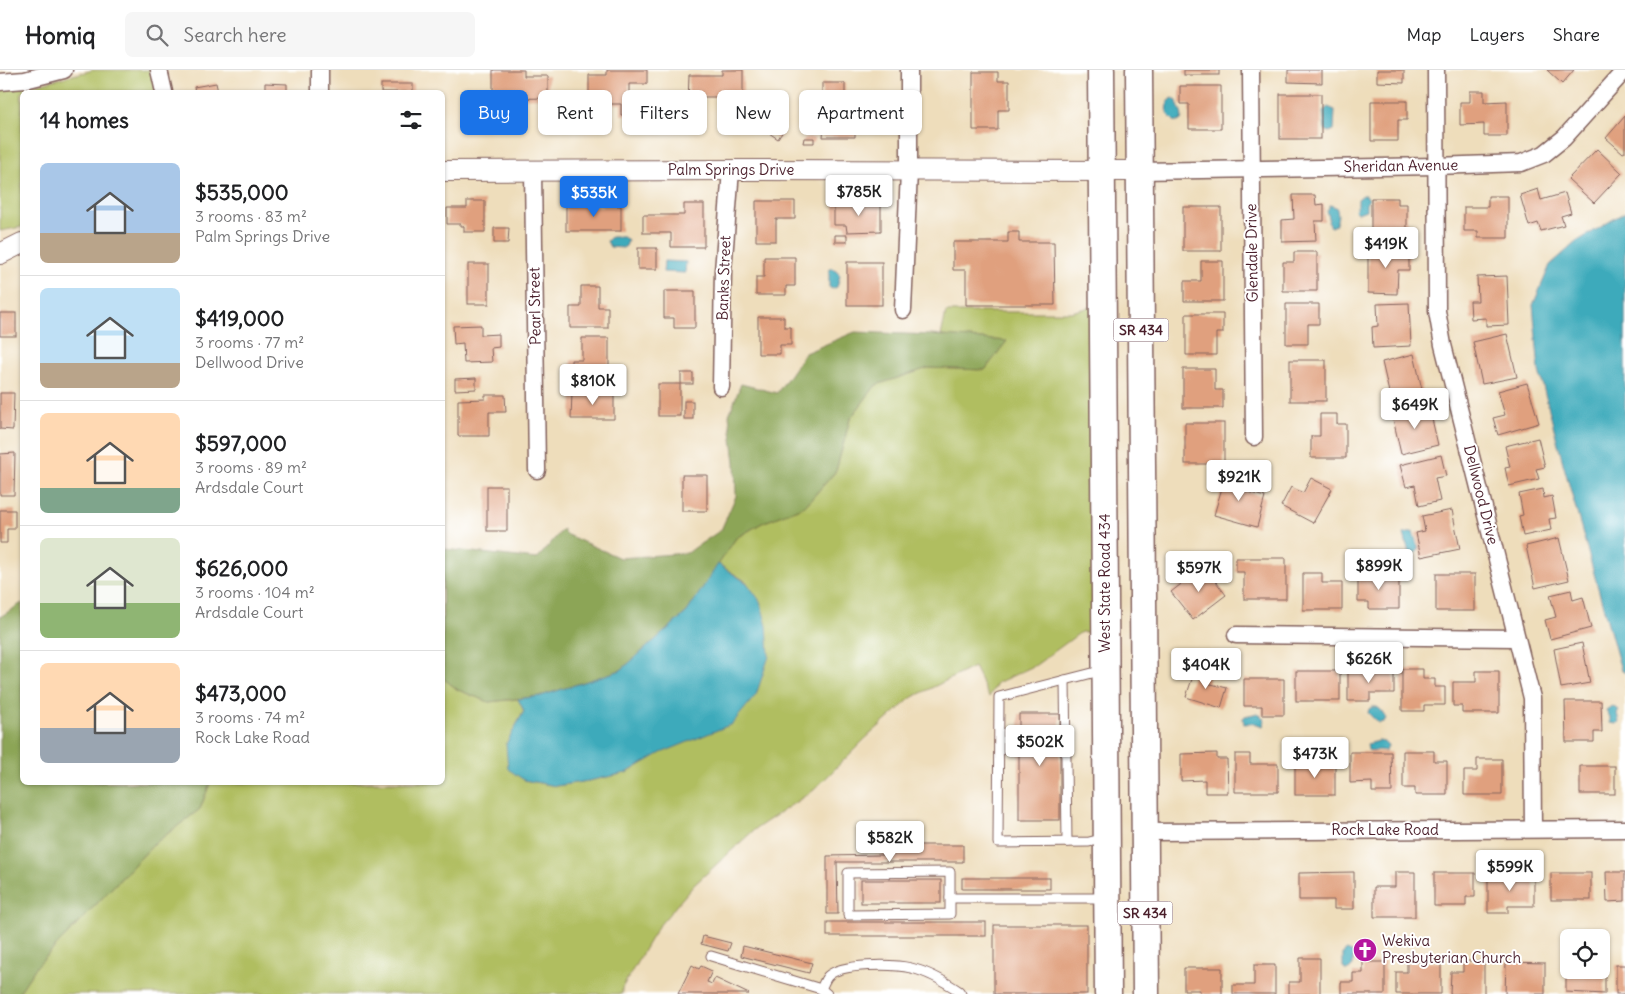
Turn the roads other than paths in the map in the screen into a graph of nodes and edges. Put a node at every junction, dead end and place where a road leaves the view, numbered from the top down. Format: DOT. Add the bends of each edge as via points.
graph roads {
  1 [pos="64,70"];
  2 [pos="160,70"];
  3 [pos="320,70"];
  4 [pos="909,70"];
  5 [pos="1101,70"];
  6 [pos="1139,70"];
  7 [pos="1250,70"];
  8 [pos="1436,70"];
  9 [pos="1625,70"];
  10 [pos="0,82"];
  11 [pos="164,90"];
  12 [pos="320,90"];
  13 [pos="1436,166"];
  14 [pos="1251,169"];
  15 [pos="731,170"];
  16 [pos="445,171"];
  17 [pos="533,171"];
  18 [pos="909,171"];
  19 [pos="1102,172"];
  20 [pos="1140,172"];
  21 [pos="20,244"];
  22 [pos="0,254"];
  23 [pos="903,310"];
  24 [pos="721,387"];
  25 [pos="1254,437"];
  26 [pos="537,470"];
  27 [pos="1236,635"];
  28 [pos="1516,638"];
  29 [pos="1105,669"];
  30 [pos="1065,680"];
  31 [pos="1625,829"];
  32 [pos="1533,830"];
  33 [pos="1145,832"];
  34 [pos="1108,838"];
  35 [pos="1067,842"];
  36 [pos="950,898"];
  37 [pos="1108,901"];
  38 [pos="711,956"];
  39 [pos="824,992"];
  40 [pos="961,994"];
  41 [pos="1108,994"];
  42 [pos="1125,994"];
  43 [pos="1146,994"];
  1 -- 10 [label="street" via="25,80"];
  2 -- 11 [label="street"];
  3 -- 12 [label="street"];
  4 -- 18 [label="street"];
  5 -- 19 [label="main road, SR 434"];
  6 -- 20 [label="main road, SR 434"];
  7 -- 14 [label="street, Glendale Drive"];
  8 -- 13 [label="street, Dellwood Drive"];
  9 -- 13 [label="street, Sheridan Avenue" via="1564,138 1544,154 1521,163"];
  13 -- 14 [label="street, Sheridan Avenue"];
  13 -- 28 [label="street, Dellwood Drive" via="1437,311"];
  14 -- 20 [label="street, Sheridan Avenue"];
  14 -- 25 [label="street, Glendale Drive"];
  15 -- 17 [label="street, Palm Springs Drive"];
  15 -- 18 [label="street, Palm Springs Drive"];
  15 -- 24 [label="street, Banks Street" via="723,271"];
  16 -- 17 [label="street, Palm Springs Drive"];
  17 -- 26 [label="street, Pearl Street"];
  18 -- 19 [label="street, Palm Springs Drive"];
  18 -- 23 [label="street"];
  19 -- 20 [label="street, Palm Springs Drive"];
  19 -- 29 [label="main road, West State Road 434 / SR 434"];
  20 -- 33 [label="main road, SR 434"];
  21 -- 22 [label="street"];
  27 -- 28 [label="street"];
  28 -- 32 [label="street, Dellwood Drive" via="1532,698"];
  29 -- 30 [label="lane"];
  29 -- 34 [label="main road, West State Road 434 / SR 434"];
  30 -- 35 [label="lane"];
  30 -- 35 [label="lane" via="999,697 998,843"];
  31 -- 32 [label="street, Rock Lake Road"];
  32 -- 33 [label="street, Rock Lake Road"];
  33 -- 43 [label="main road, SR 434"];
  34 -- 35 [label="lane"];
  34 -- 37 [label="main road, West State Road 434 / SR 434"];
  36 -- 36 [label="lane" via="950,872 848,873 848,915 950,914"];
  36 -- 37 [label="lane"];
  37 -- 41 [label="main road, West State Road 434 / SR 434"];
  37 -- 42 [label="main road" via="1122,934"];
  38 -- 39 [label="lane"];
  39 -- 40 [label="lane" via="828,975 846,967 874,965 910,968 938,977"];
}
